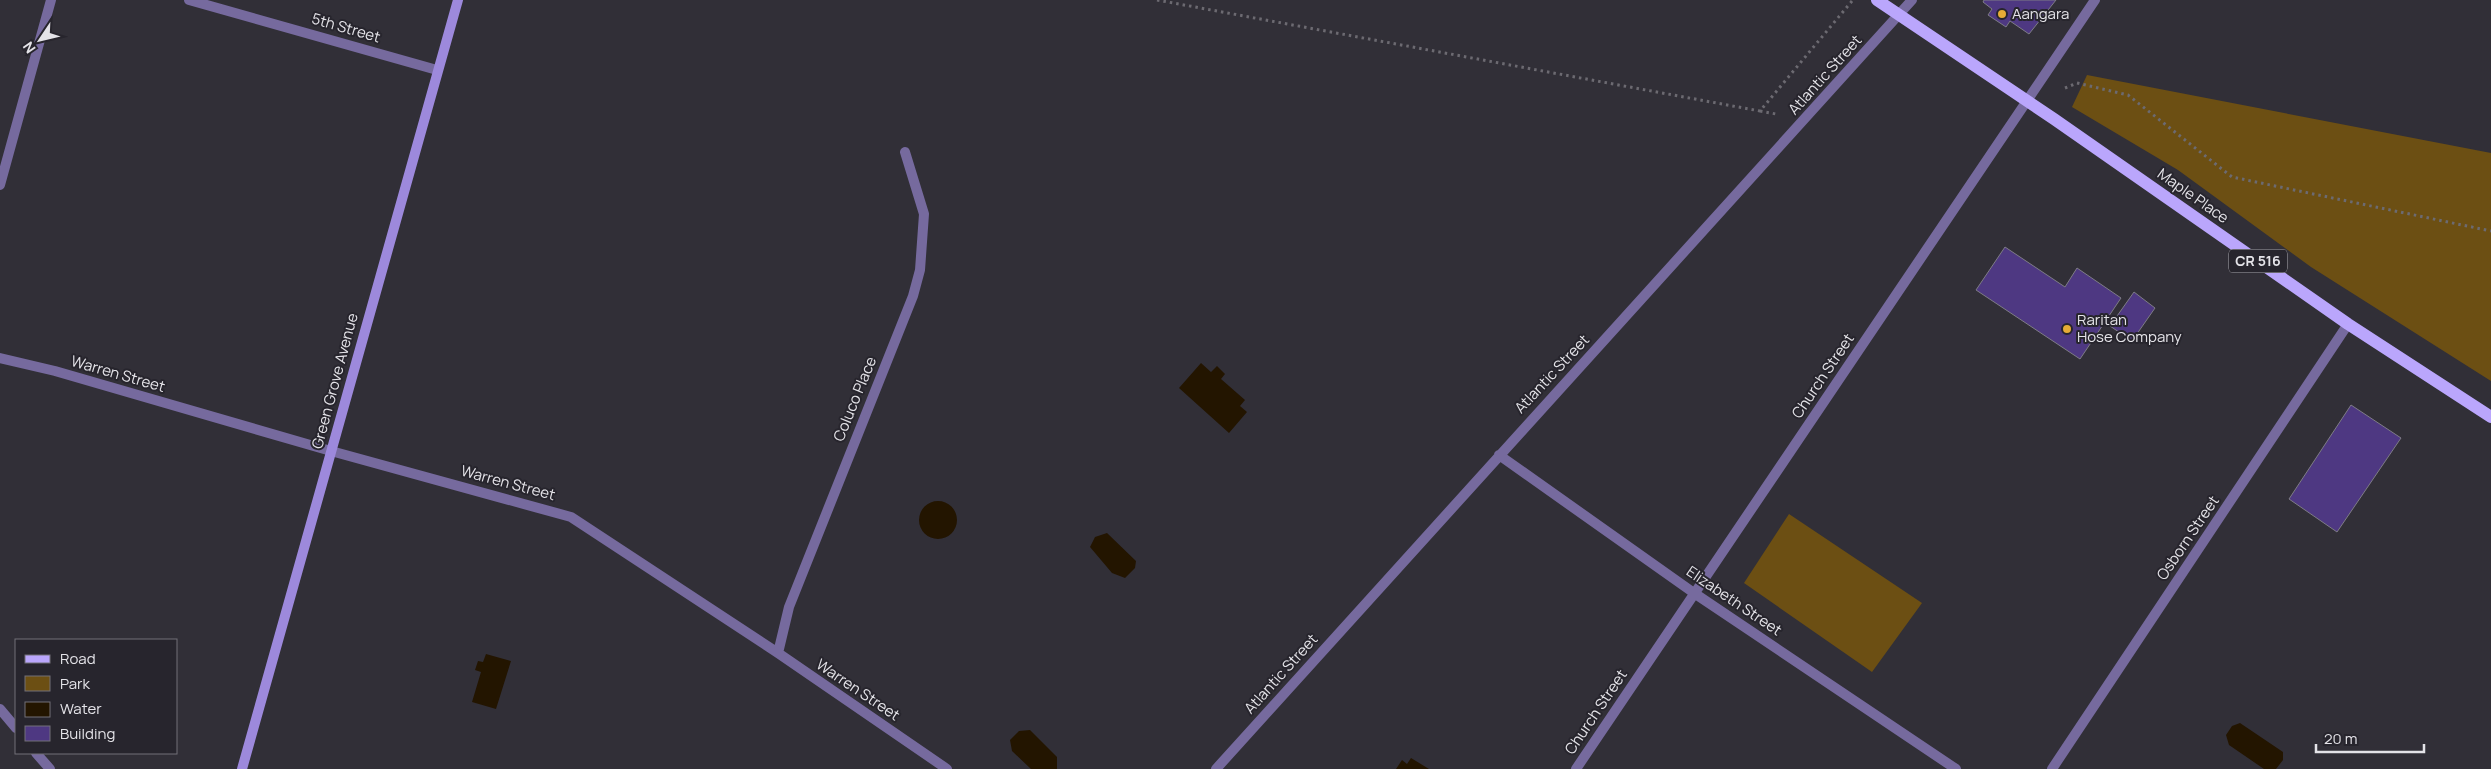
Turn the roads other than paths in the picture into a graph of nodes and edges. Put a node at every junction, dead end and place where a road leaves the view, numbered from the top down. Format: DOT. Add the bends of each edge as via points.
graph roads {
  1 [pos="51,0"];
  2 [pos="190,0"];
  3 [pos="458,0"];
  4 [pos="1877,0"];
  5 [pos="1912,0"];
  6 [pos="2095,0"];
  7 [pos="1899,15"];
  8 [pos="437,70"];
  9 [pos="2028,102"];
  10 [pos="905,152"];
  11 [pos="0,185"];
  12 [pos="2348,324"];
  13 [pos="0,358"];
  14 [pos="2491,417"];
  15 [pos="332,451"];
  16 [pos="1499,455"];
  17 [pos="1694,593"];
  18 [pos="778,653"];
  19 [pos="0,709"];
  20 [pos="15,727"];
  21 [pos="37,754"];
  22 [pos="50,769"];
  23 [pos="242,769"];
  24 [pos="947,769"];
  25 [pos="1216,769"];
  26 [pos="1576,769"];
  27 [pos="1956,769"];
  28 [pos="2052,769"];
  1 -- 11 [label="street"];
  2 -- 8 [label="street, 5th Street"];
  3 -- 8 [label="street, Green Grove Avenue"];
  4 -- 7 [label="main road, Maple Place / CR 516"];
  5 -- 7 [label="street, Atlantic Street"];
  6 -- 9 [label="street, Church Street"];
  7 -- 9 [label="main road, Maple Place / CR 516"];
  7 -- 16 [label="street, Atlantic Street"];
  8 -- 15 [label="street, Green Grove Avenue"];
  9 -- 12 [label="main road, Maple Place / CR 516"];
  9 -- 17 [label="street, Church Street"];
  10 -- 18 [label="street, Coluco Place" via="924,214 920,270 913,296 789,607"];
  12 -- 14 [label="main road, Maple Place / CR 516"];
  12 -- 28 [label="street, Osborn Street"];
  13 -- 15 [label="street, Warren Street"];
  15 -- 18 [label="street, Warren Street" via="571,517"];
  15 -- 23 [label="street, Green Grove Avenue"];
  16 -- 17 [label="street, Elizabeth Street"];
  16 -- 25 [label="street, Atlantic Street"];
  17 -- 26 [label="street, Church Street"];
  17 -- 27 [label="street, Elizabeth Street"];
  18 -- 24 [label="street, Warren Street"];
  19 -- 20 [label="street"];
  21 -- 22 [label="street"];
}
